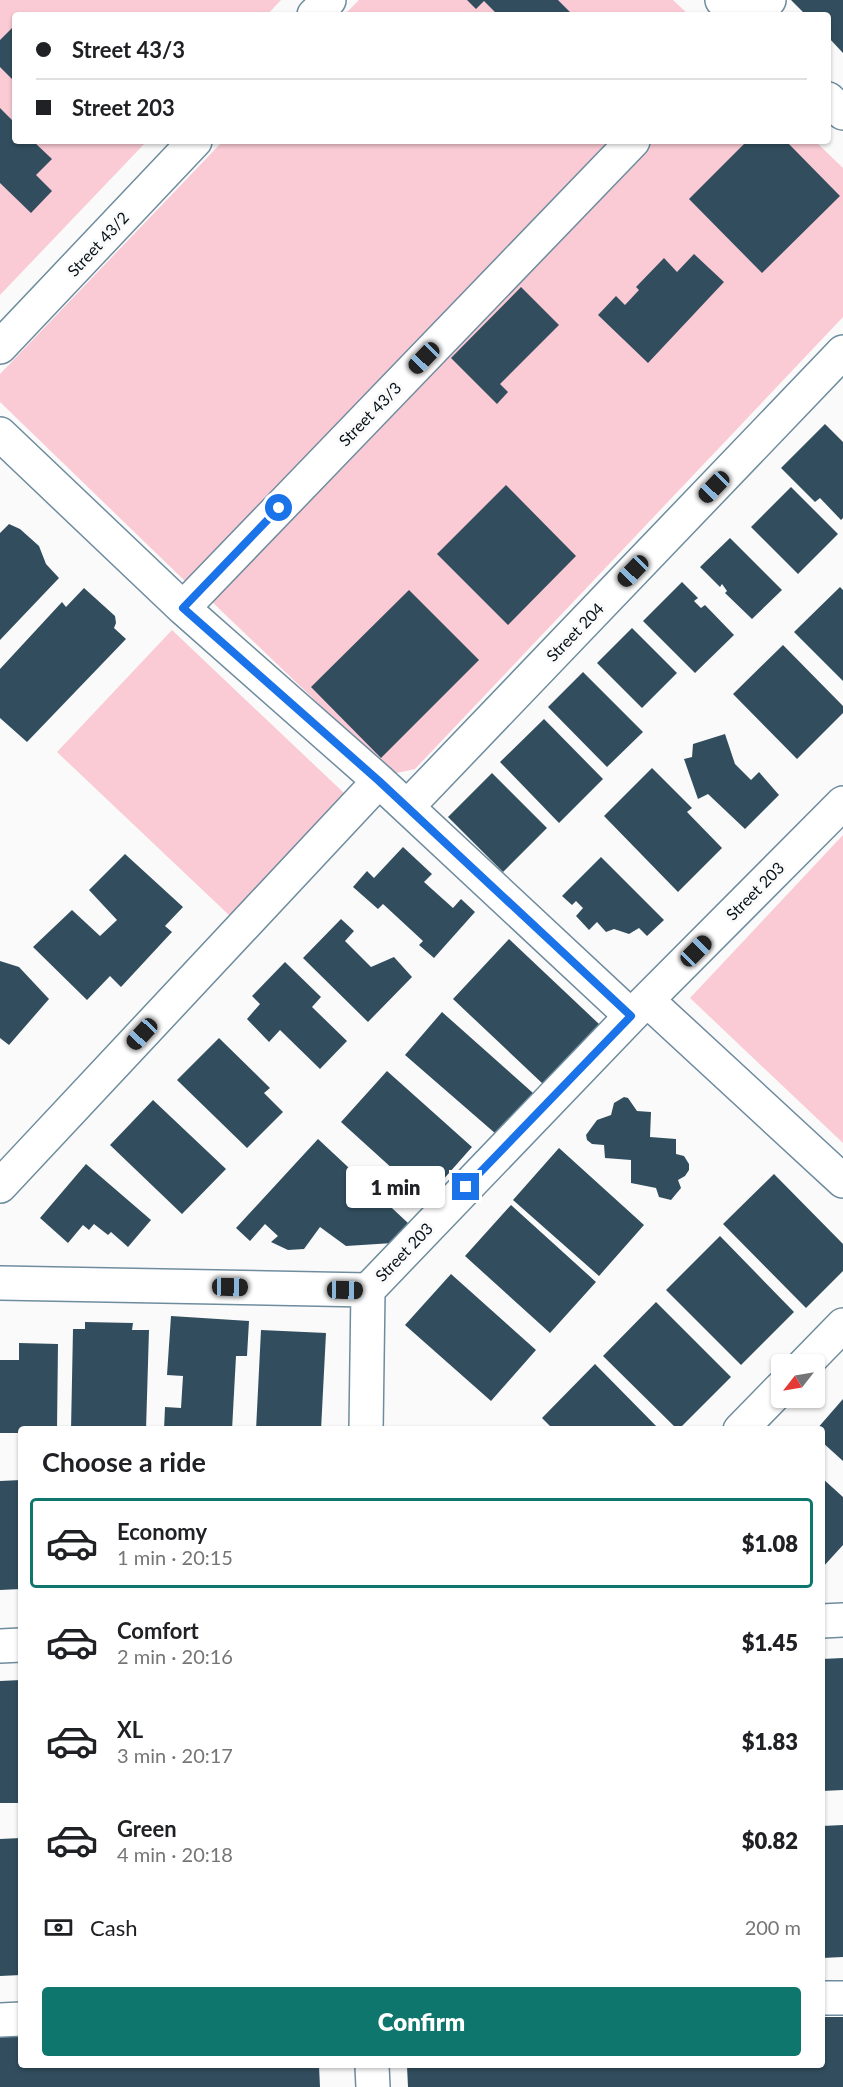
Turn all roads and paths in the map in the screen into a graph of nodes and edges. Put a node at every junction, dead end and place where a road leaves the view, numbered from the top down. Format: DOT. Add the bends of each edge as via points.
graph roads {
  1 [pos="329,0"];
  2 [pos="722,0"];
  3 [pos="769,0"];
  4 [pos="318,12"];
  5 [pos="735,12"];
  6 [pos="757,12"];
  7 [pos="831,102"];
  8 [pos="843,112"];
  9 [pos="192,144"];
  10 [pos="630,144"];
  11 [pos="0,347"];
  12 [pos="843,352"];
  13 [pos="0,434"];
  14 [pos="183,608"];
  15 [pos="379,781"];
  16 [pos="843,803"];
  17 [pos="407,807"];
  18 [pos="639,1008"];
  19 [pos="843,1180"];
  20 [pos="0,1186"];
  21 [pos="0,1283"];
  22 [pos="368,1290"];
  23 [pos="843,1325"];
  24 [pos="815,1354"];
  25 [pos="771,1398"];
  26 [pos="366,1426"];
  27 [pos="744,1426"];
  28 [pos="843,1620"];
  29 [pos="825,1621"];
  30 [pos="18,1645"];
  31 [pos="0,1646"];
  32 [pos="825,1998"];
  33 [pos="843,1998"];
  34 [pos="18,2019"];
  35 [pos="0,2020"];
  36 [pos="372,2068"];
  37 [pos="373,2087"];
  1 -- 4 [label="street"];
  2 -- 5 [label="street"];
  3 -- 6 [label="street"];
  7 -- 8 [label="street"];
  9 -- 11 [label="street, Street 43/2"];
  10 -- 14 [label="street, Street 43/3"];
  12 -- 17 [label="street, Street 204"];
  13 -- 14 [label="street"];
  14 -- 15 [label="street"];
  15 -- 17 [label="street"];
  15 -- 20 [label="street"];
  16 -- 18 [label="street, Street 203"];
  17 -- 18 [label="street"];
  18 -- 19 [label="street"];
  18 -- 22 [label="street, Street 203"];
  21 -- 22 [label="street"];
  22 -- 26 [label="street"];
  23 -- 24 [label="street"];
  25 -- 27 [label="street"];
  28 -- 29 [label="street"];
  30 -- 31 [label="street"];
  32 -- 33 [label="street"];
  34 -- 35 [label="street"];
  36 -- 37 [label="street"];
}
